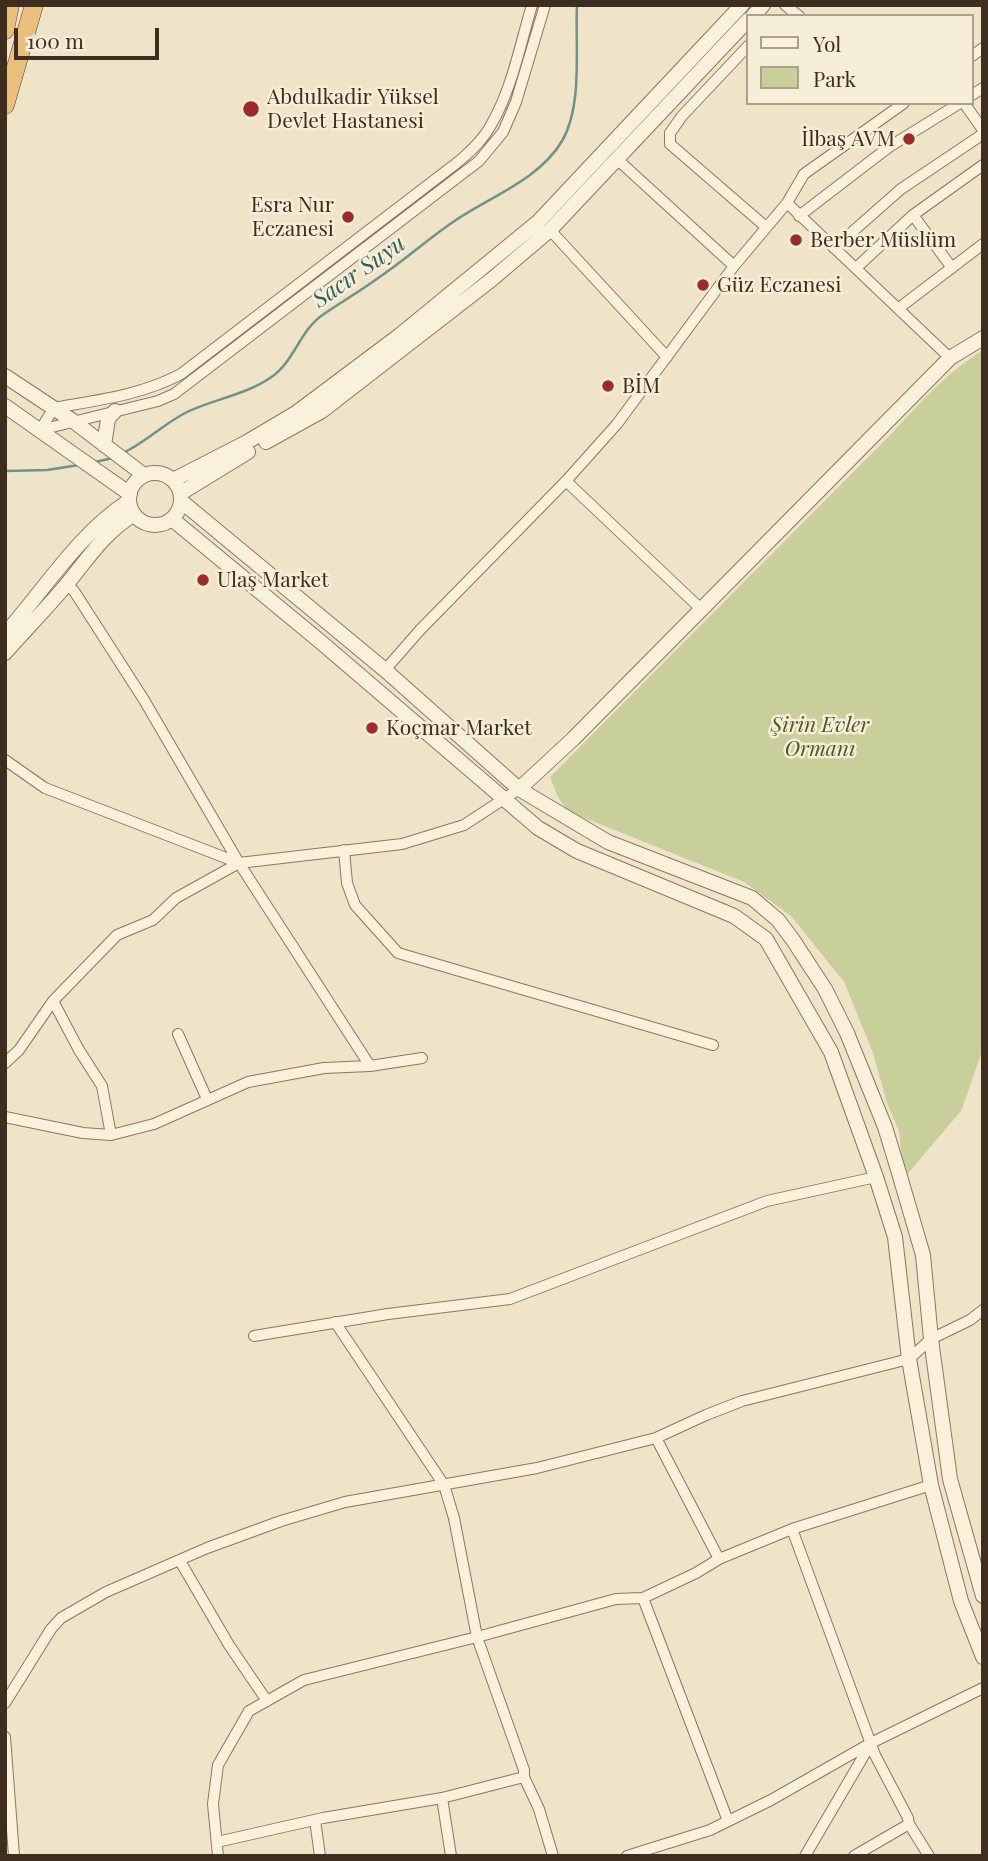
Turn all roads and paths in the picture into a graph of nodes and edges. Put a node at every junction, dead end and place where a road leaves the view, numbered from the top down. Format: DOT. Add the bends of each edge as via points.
graph roads {
  1 [pos="10,5"];
  2 [pos="531,5"];
  3 [pos="545,5"];
  4 [pos="742,5"];
  5 [pos="32,9"];
  6 [pos="746,22"];
  7 [pos="5,30"];
  8 [pos="746,48"];
  9 [pos="521,87"];
  10 [pos="504,96"];
  11 [pos="5,105"];
  12 [pos="901,105"];
  13 [pos="959,105"];
  14 [pos="963,105"];
  15 [pos="514,109"];
  16 [pos="983,132"];
  17 [pos="618,160"];
  18 [pos="983,165"];
  19 [pos="787,202"];
  20 [pos="913,215"];
  21 [pos="799,216"];
  22 [pos="766,227"];
  23 [pos="550,230"];
  24 [pos="983,244"];
  25 [pos="834,248"];
  26 [pos="734,266"];
  27 [pos="856,268"];
  28 [pos="952,268"];
  29 [pos="899,308"];
  30 [pos="983,338"];
  31 [pos="667,357"];
  32 [pos="950,358"];
  33 [pos="5,376"];
  34 [pos="5,406"];
  35 [pos="54,408"];
  36 [pos="115,411"];
  37 [pos="73,421"];
  38 [pos="40,430"];
  39 [pos="104,445"];
  40 [pos="144,475"];
  41 [pos="173,480"];
  42 [pos="566,481"];
  43 [pos="181,497"];
  44 [pos="131,503"];
  45 [pos="172,519"];
  46 [pos="66,584"];
  47 [pos="701,609"];
  48 [pos="5,634"];
  49 [pos="5,653"];
  50 [pos="385,670"];
  51 [pos="5,760"];
  52 [pos="519,789"];
  53 [pos="503,799"];
  54 [pos="344,850"];
  55 [pos="239,863"];
  56 [pos="53,1001"];
  57 [pos="178,1034"];
  58 [pos="713,1045"];
  59 [pos="422,1058"];
  60 [pos="5,1063"];
  61 [pos="370,1066"];
  62 [pos="206,1100"];
  63 [pos="5,1116"];
  64 [pos="111,1135"];
  65 [pos="876,1177"];
  66 [pos="983,1310"];
  67 [pos="335,1322"];
  68 [pos="254,1336"];
  69 [pos="931,1339"];
  70 [pos="909,1359"];
  71 [pos="656,1438"];
  72 [pos="444,1485"];
  73 [pos="931,1485"];
  74 [pos="792,1529"];
  75 [pos="719,1559"];
  76 [pos="180,1560"];
  77 [pos="983,1596"];
  78 [pos="643,1598"];
  79 [pos="477,1637"];
  80 [pos="983,1657"];
  81 [pos="983,1688"];
  82 [pos="267,1701"];
  83 [pos="5,1703"];
  84 [pos="5,1737"];
  85 [pos="872,1743"];
  86 [pos="524,1777"];
  87 [pos="442,1798"];
  88 [pos="315,1820"];
  89 [pos="728,1821"];
  90 [pos="909,1824"];
  91 [pos="217,1842"];
  92 [pos="14,1856"];
  93 [pos="218,1856"];
  94 [pos="320,1856"];
  95 [pos="451,1856"];
  96 [pos="553,1856"];
  97 [pos="627,1856"];
  98 [pos="805,1856"];
  99 [pos="854,1856"];
  100 [pos="929,1856"];
  1 -- 7 [label="highway"];
  2 -- 10 [label="street"];
  3 -- 9 [label="street"];
  4 -- 41 [label="street" via="538,222 296,413"];
  5 -- 11 [label="highway"];
  6 -- 17 [label="street"];
  8 -- 22 [label="street" via="682,116 670,132 670,144"];
  9 -- 10 [label="street"];
  9 -- 15 [label="street"];
  10 -- 15 [label="street"];
  10 -- 35 [label="street" via="491,126 458,162 181,373 161,385 127,395"];
  12 -- 19 [label="street" via="804,174"];
  13 -- 21 [label="street" via="889,147"];
  14 -- 16 [label="street"];
  15 -- 36 [label="street" via="503,132 479,160 193,380 158,401"];
  16 -- 25 [label="street" via="901,189"];
  17 -- 23 [label="street"];
  17 -- 26 [label="street"];
  18 -- 20 [label="street"];
  19 -- 21 [label="street"];
  19 -- 22 [label="street"];
  20 -- 27 [label="street"];
  20 -- 28 [label="street"];
  21 -- 25 [label="street"];
  22 -- 26 [label="street"];
  23 -- 31 [label="street"];
  23 -- 43 [label="street" via="322,411 229,463"];
  24 -- 28 [label="street"];
  25 -- 27 [label="street"];
  26 -- 31 [label="street"];
  27 -- 29 [label="street"];
  28 -- 29 [label="street"];
  29 -- 32 [label="street"];
  30 -- 32 [label="street"];
  31 -- 42 [label="street" via="617,424"];
  32 -- 47 [label="street"];
  33 -- 35 [label="street"];
  34 -- 38 [label="street"];
  35 -- 37 [label="street"];
  35 -- 38 [label="street"];
  36 -- 37 [label="street"];
  36 -- 39 [label="street" via="108,419"];
  37 -- 38 [label="street"];
  37 -- 39 [label="street"];
  38 -- 44 [label="street" via="103,475"];
  39 -- 40 [label="street"];
  40 -- 41 [label="street" via="159,473"];
  40 -- 44 [label="street" via="137,480"];
  41 -- 43 [label="street"];
  42 -- 47 [label="street"];
  42 -- 50 [label="street"];
  43 -- 45 [label="street"];
  43 -- 50 [label="street"];
  44 -- 45 [label="street" via="140,520 156,525"];
  44 -- 46 [label="street" via="122,522 89,553"];
  44 -- 48 [label="street" via="115,510 70,555"];
  45 -- 53 [label="street"];
  46 -- 49 [label="street"];
  46 -- 55 [label="street" via="144,700"];
  47 -- 52 [label="street"];
  50 -- 52 [label="street"];
  51 -- 55 [label="street" via="45,788"];
  52 -- 53 [label="street"];
  52 -- 69 [label="street" via="608,842 752,898 778,920 825,989 885,1128 923,1255"];
  53 -- 54 [label="street" via="464,825 402,844"];
  53 -- 65 [label="street" via="538,828 577,851 734,916 766,939 831,1052"];
  54 -- 55 [label="street"];
  54 -- 58 [label="street" via="347,883 355,905 398,953"];
  55 -- 56 [label="street" via="176,898 153,920 117,934"];
  55 -- 61 [label="street"];
  56 -- 60 [label="street"];
  56 -- 64 [label="street" via="102,1086"];
  57 -- 62 [label="street"];
  59 -- 61 [label="street"];
  61 -- 62 [label="street" via="324,1068 248,1082"];
  62 -- 64 [label="street" via="154,1124"];
  63 -- 64 [label="street"];
  65 -- 67 [label="street" via="767,1201 510,1299"];
  65 -- 70 [label="street" via="895,1237"];
  66 -- 69 [label="street"];
  67 -- 68 [label="street"];
  67 -- 72 [label="street"];
  69 -- 70 [label="street"];
  69 -- 77 [label="street" via="950,1479"];
  70 -- 71 [label="street" via="742,1401"];
  70 -- 73 [label="street"];
  71 -- 72 [label="street" via="537,1468"];
  71 -- 75 [label="street"];
  72 -- 76 [label="street" via="345,1502"];
  72 -- 79 [label="street"];
  73 -- 74 [label="street"];
  73 -- 80 [label="street" via="961,1601"];
  74 -- 75 [label="street"];
  74 -- 85 [label="street"];
  75 -- 78 [label="street"];
  76 -- 82 [label="street"];
  76 -- 83 [label="street" via="106,1592 61,1618"];
  78 -- 79 [label="street" via="616,1600"];
  78 -- 89 [label="street"];
  79 -- 82 [label="street" via="304,1680"];
  79 -- 86 [label="street"];
  81 -- 85 [label="street"];
  82 -- 91 [label="street" via="249,1711 218,1765 213,1804"];
  84 -- 92 [label="street"];
  85 -- 89 [label="street"];
  85 -- 90 [label="street"];
  85 -- 98 [label="street"];
  86 -- 87 [label="street"];
  86 -- 96 [label="street"];
  87 -- 88 [label="street"];
  87 -- 95 [label="street"];
  88 -- 91 [label="street"];
  88 -- 94 [label="street"];
  89 -- 97 [label="street"];
  90 -- 99 [label="street"];
  90 -- 100 [label="street"];
  91 -- 93 [label="street"];
}
